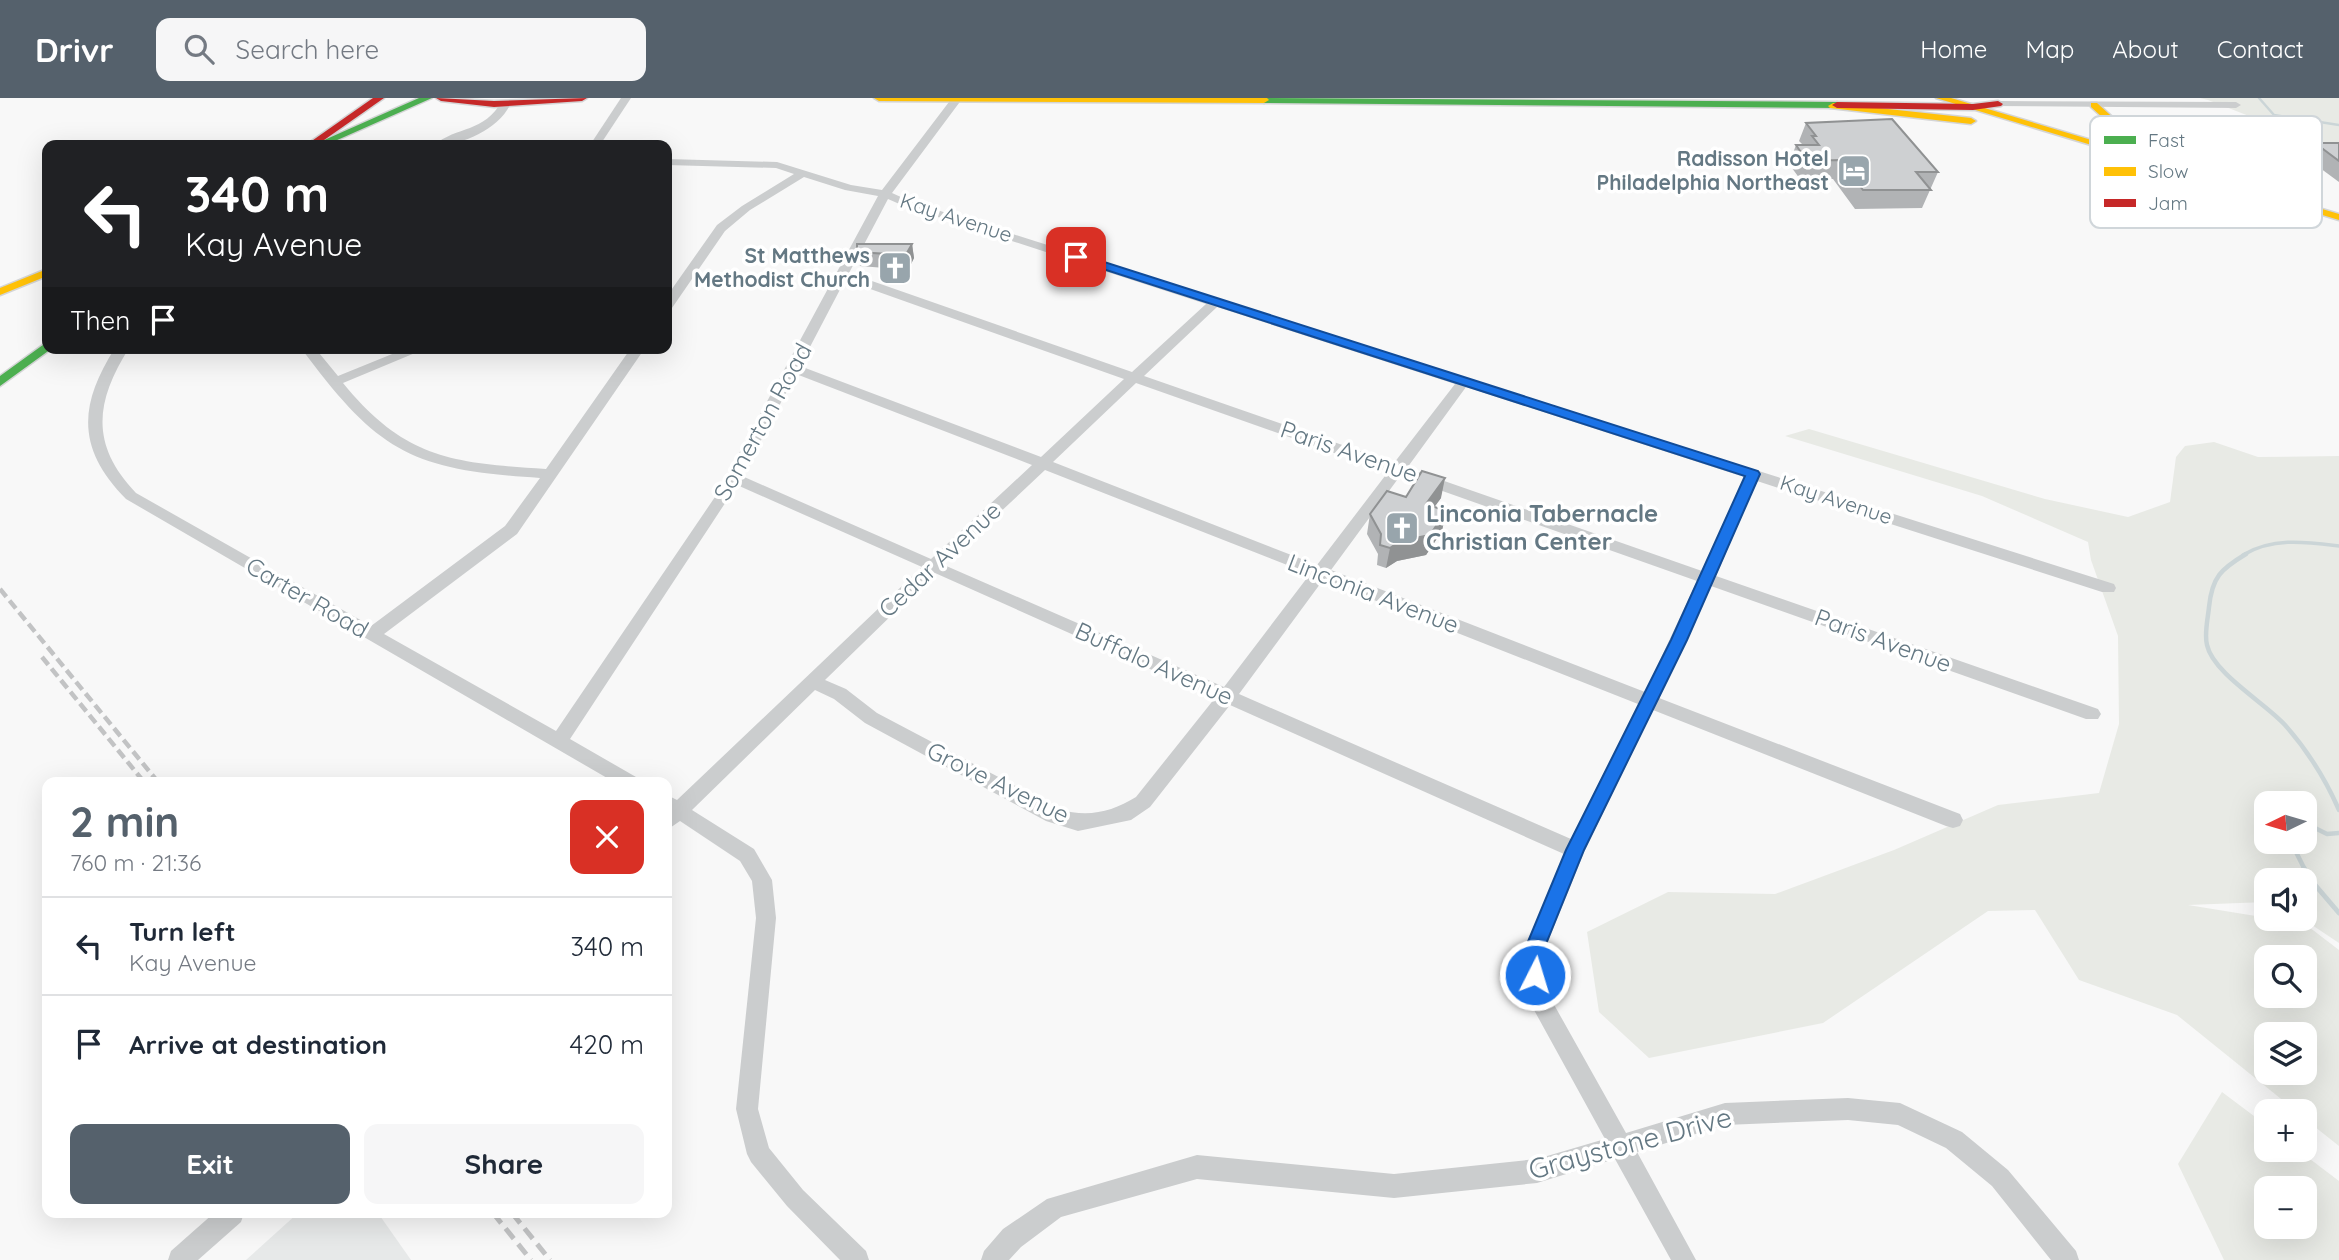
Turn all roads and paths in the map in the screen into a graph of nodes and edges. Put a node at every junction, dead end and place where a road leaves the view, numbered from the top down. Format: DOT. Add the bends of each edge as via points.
graph roads {
  1 [pos="364,98"];
  2 [pos="379,98"];
  3 [pos="409,98"];
  4 [pos="427,98"];
  5 [pos="442,98"];
  6 [pos="469,98"];
  7 [pos="582,98"];
  8 [pos="626,98"];
  9 [pos="879,98"];
  10 [pos="957,99"];
  11 [pos="1907,100"];
  12 [pos="2170,101"];
  13 [pos="1962,102"];
  14 [pos="1697,103"];
  15 [pos="499,104"];
  16 [pos="1998,104"];
  17 [pos="2094,105"];
  18 [pos="2236,105"];
  19 [pos="1833,106"];
  20 [pos="2106,116"];
  21 [pos="383,117"];
  22 [pos="2090,131"];
  23 [pos="313,140"];
  24 [pos="450,140"];
  25 [pos="598,140"];
  26 [pos="2080,140"];
  27 [pos="2090,143"];
  28 [pos="672,162"];
  29 [pos="803,173"];
  30 [pos="885,194"];
  31 [pos="2322,199"];
  32 [pos="2339,204"];
  33 [pos="2322,213"];
  34 [pos="2339,218"];
  35 [pos="42,263"];
  36 [pos="42,274"];
  37 [pos="842,275"];
  38 [pos="0,281"];
  39 [pos="0,292"];
  40 [pos="672,298"];
  41 [pos="1216,301"];
  42 [pos="42,341"];
  43 [pos="42,341"];
  44 [pos="118,354"];
  45 [pos="313,354"];
  46 [pos="404,354"];
  47 [pos="634,354"];
  48 [pos="0,362"];
  49 [pos="793,368"];
  50 [pos="1135,376"];
  51 [pos="336,381"];
  52 [pos="1464,381"];
  53 [pos="0,382"];
  54 [pos="1042,464"];
  55 [pos="1397,469"];
  56 [pos="551,474"];
  57 [pos="1753,474"];
  58 [pos="734,478"];
  59 [pos="934,566"];
  60 [pos="1318,573"];
  61 [pos="1705,578"];
  62 [pos="2108,588"];
  63 [pos="371,635"];
  64 [pos="814,681"];
  65 [pos="1227,696"];
  66 [pos="1649,701"];
  67 [pos="2092,714"];
  68 [pos="559,741"];
  69 [pos="620,777"];
  70 [pos="672,811"];
  71 [pos="672,813"];
  72 [pos="1953,820"];
  73 [pos="1575,850"];
  74 [pos="1622,1145"];
  75 [pos="226,1218"];
  76 [pos="180,1260"];
  77 [pos="857,1260"];
  78 [pos="993,1260"];
  79 [pos="1684,1260"];
  80 [pos="2067,1260"];
  1 -- 23 [label="main road"];
  2 -- 23 [label="main road"];
  3 -- 21 [label="main road"];
  4 -- 21 [label="main road"];
  5 -- 15 [label="main road"];
  5 -- 23 [label="main road"];
  6 -- 15 [label="main road"];
  7 -- 15 [label="main road"];
  8 -- 25 [label="street"];
  9 -- 10 [label="main road"];
  10 -- 14 [label="main road"];
  10 -- 30 [label="street, Somerton Road"];
  11 -- 13 [label="main road"];
  11 -- 14 [label="main road"];
  12 -- 17 [label="street"];
  12 -- 18 [label="street"];
  13 -- 16 [label="main road"];
  13 -- 19 [label="main road"];
  13 -- 26 [label="main road"];
  14 -- 19 [label="main road"];
  15 -- 24 [label="street" via="504,111 494,120"];
  16 -- 17 [label="street"];
  16 -- 22 [label="main road"];
  17 -- 20 [label="main road"];
  19 -- 26 [label="main road"];
  21 -- 23 [label="main road"];
  26 -- 27 [label="main road"];
  28 -- 29 [label="street, Kay Avenue" via="767,164"];
  29 -- 30 [label="street, Kay Avenue"];
  29 -- 40 [label="street" via="721,228"];
  30 -- 37 [label="street, Somerton Road"];
  30 -- 41 [label="street, Kay Avenue"];
  31 -- 32 [label="main road"];
  33 -- 34 [label="main road"];
  35 -- 38 [label="main road"];
  36 -- 39 [label="main road"];
  37 -- 49 [label="street, Somerton Road"];
  37 -- 50 [label="street, Paris Avenue"];
  41 -- 50 [label="street, Cedar Avenue"];
  41 -- 52 [label="street, Kay Avenue"];
  42 -- 48 [label="main road"];
  43 -- 53 [label="main road"];
  44 -- 63 [label="street, Carter Road" via="100,385 94,418 101,458 110,476 146,507"];
  45 -- 51 [label="street"];
  46 -- 51 [label="street"];
  47 -- 56 [label="street"];
  49 -- 54 [label="street, Linconia Avenue"];
  49 -- 58 [label="street, Somerton Road"];
  50 -- 54 [label="street, Cedar Avenue"];
  50 -- 55 [label="street, Paris Avenue"];
  51 -- 56 [label="street" via="380,430 412,450 457,466"];
  52 -- 55 [label="street, Grove Avenue"];
  52 -- 57 [label="street, Kay Avenue"];
  54 -- 59 [label="street, Cedar Avenue"];
  54 -- 60 [label="street, Linconia Avenue"];
  55 -- 60 [label="street, Grove Avenue"];
  55 -- 61 [label="street, Paris Avenue"];
  56 -- 63 [label="street" via="511,530"];
  57 -- 61 [label="street"];
  57 -- 62 [label="street, Kay Avenue"];
  58 -- 59 [label="street, Buffalo Avenue"];
  58 -- 68 [label="street, Somerton Road"];
  59 -- 64 [label="street, Cedar Avenue"];
  59 -- 65 [label="street, Buffalo Avenue"];
  60 -- 65 [label="street, Grove Avenue"];
  60 -- 66 [label="street, Linconia Avenue"];
  61 -- 66 [label="street"];
  61 -- 67 [label="street, Paris Avenue"];
  63 -- 68 [label="street, Carter Road"];
  64 -- 65 [label="street, Grove Avenue" via="907,738 1053,815 1077,823 1124,814 1143,802"];
  64 -- 70 [label="street, Cedar Avenue"];
  65 -- 73 [label="street, Buffalo Avenue"];
  66 -- 72 [label="street, Linconia Avenue"];
  66 -- 73 [label="street"];
  68 -- 69 [label="street, Carter Road"];
  71 -- 77 [label="street" via="747,855 762,880 766,918 747,1109 759,1154"];
  73 -- 74 [label="street" via="1537,944 1535,975 1542,1003"];
  74 -- 78 [label="street, Graystone Drive" via="1537,1171 1394,1186 1197,1167 1055,1207 1012,1238"];
  74 -- 79 [label="street"];
  74 -- 80 [label="street, Graystone Drive" via="1725,1114 1848,1109 1900,1114 1954,1140 2000,1178"];
  75 -- 76 [label="street"];
}
